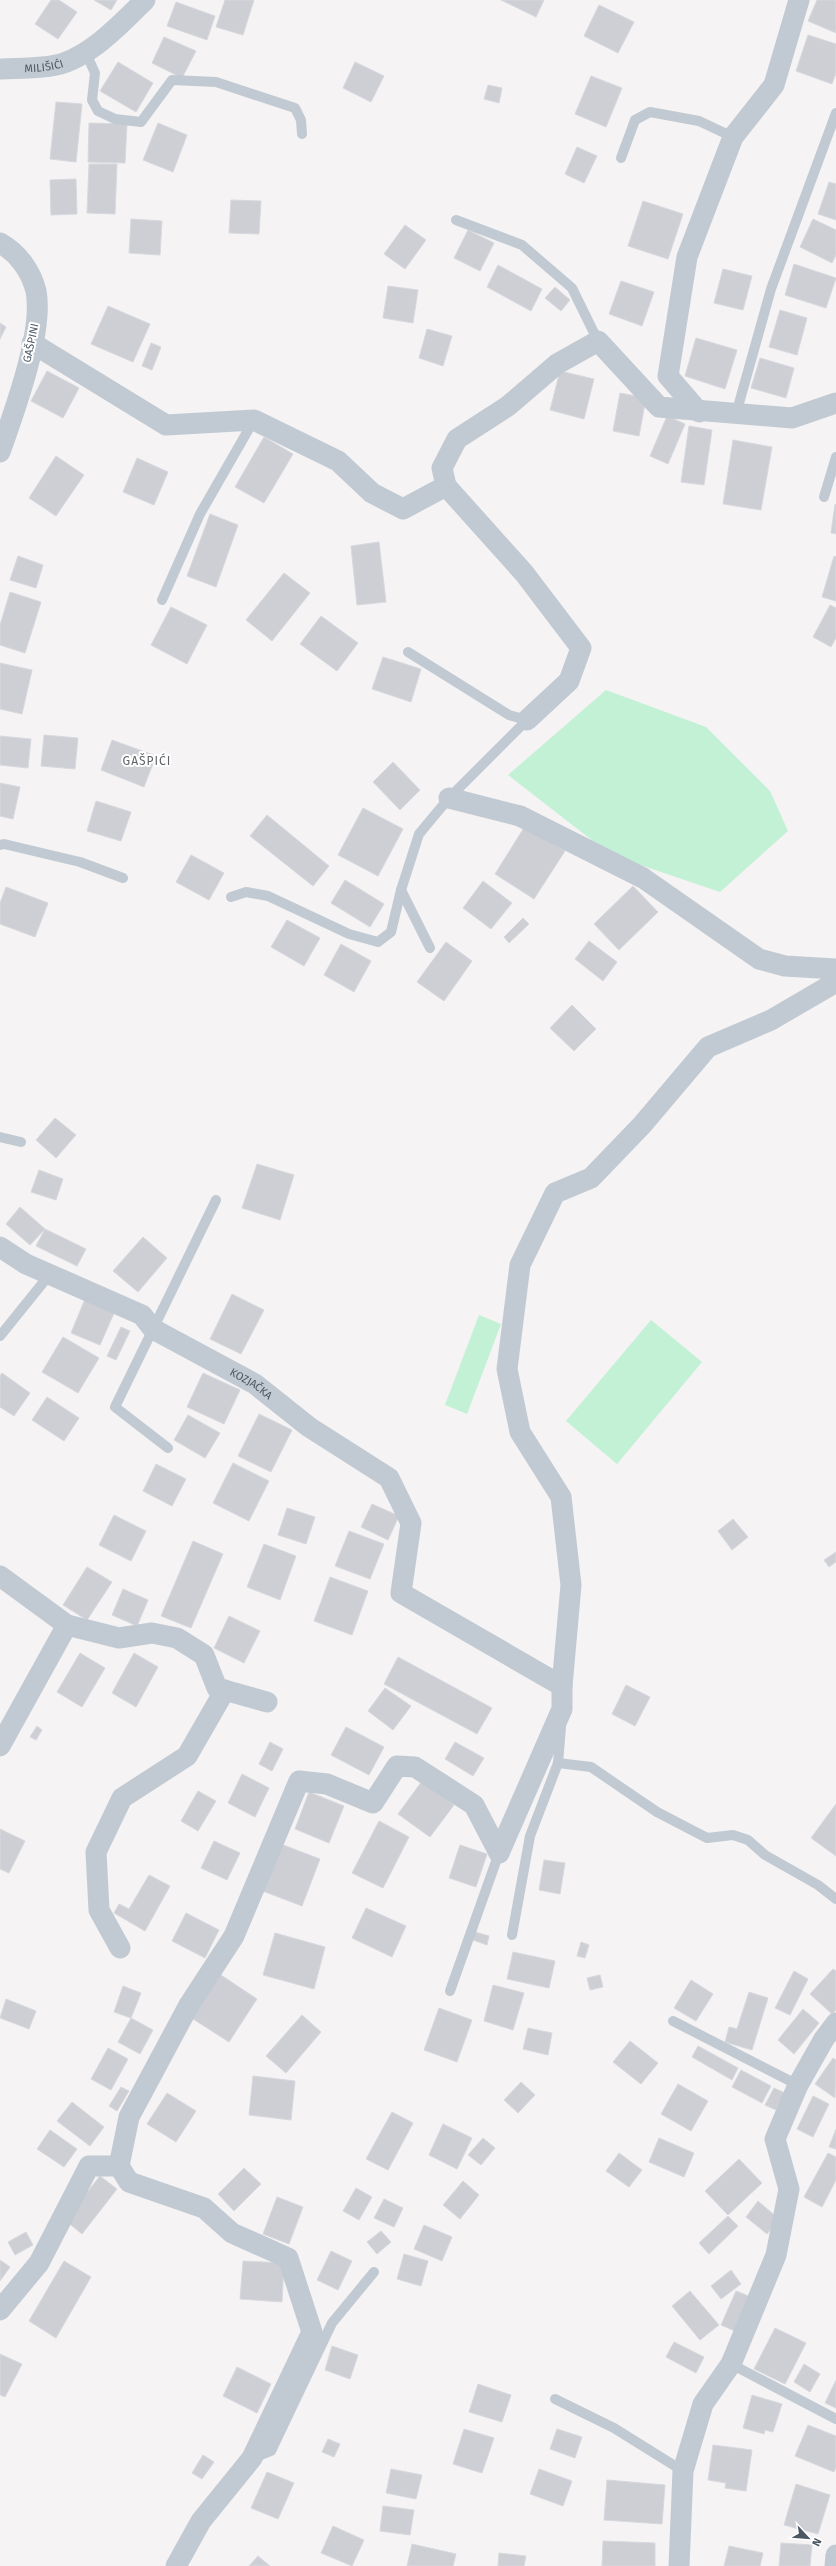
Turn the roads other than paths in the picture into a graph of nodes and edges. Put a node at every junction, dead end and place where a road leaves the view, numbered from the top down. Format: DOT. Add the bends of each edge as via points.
graph roads {
  1 [pos="145,0"];
  2 [pos="799,0"];
  3 [pos="85,51"];
  4 [pos="0,69"];
  5 [pos="836,113"];
  6 [pos="302,134"];
  7 [pos="733,137"];
  8 [pos="621,158"];
  9 [pos="456,220"];
  10 [pos="0,243"];
  11 [pos="598,341"];
  12 [pos="32,343"];
  13 [pos="836,404"];
  14 [pos="699,412"];
  15 [pos="736,414"];
  16 [pos="254,420"];
  17 [pos="0,452"];
  18 [pos="836,457"];
  19 [pos="446,486"];
  20 [pos="824,497"];
  21 [pos="162,600"];
  22 [pos="408,652"];
  23 [pos="527,720"];
  24 [pos="449,798"];
  25 [pos="0,845"];
  26 [pos="123,878"];
  27 [pos="401,890"];
  28 [pos="231,897"];
  29 [pos="430,948"];
  30 [pos="836,969"];
  31 [pos="836,982"];
  32 [pos="0,1137"];
  33 [pos="21,1142"];
  34 [pos="216,1200"];
  35 [pos="0,1247"];
  36 [pos="50,1274"];
  37 [pos="152,1329"];
  38 [pos="0,1336"];
  39 [pos="168,1448"];
  40 [pos="0,1576"];
  41 [pos="67,1625"];
  42 [pos="562,1686"];
  43 [pos="225,1690"];
  44 [pos="267,1702"];
  45 [pos="562,1709"];
  46 [pos="0,1746"];
  47 [pos="558,1763"];
  48 [pos="499,1853"];
  49 [pos="836,1899"];
  50 [pos="512,1935"];
  51 [pos="120,1948"];
  52 [pos="450,1991"];
  53 [pos="673,2022"];
  54 [pos="836,2024"];
  55 [pos="798,2085"];
  56 [pos="119,2166"];
  57 [pos="374,2272"];
  58 [pos="0,2310"];
  59 [pos="731,2364"];
  60 [pos="555,2399"];
  61 [pos="836,2419"];
  62 [pos="252,2458"];
  63 [pos="683,2471"];
  64 [pos="836,2555"];
  65 [pos="176,2566"];
  66 [pos="679,2566"];
  67 [pos="834,2566"];
  1 -- 3 [label="street, MILIŠIĆI" via="112,34"];
  2 -- 7 [label="street" via="774,85"];
  3 -- 4 [label="street, MILIŠIĆI" via="57,65"];
  3 -- 6 [label="lane" via="95,73 92,100 98,112 115,119 141,122 172,80 216,82 295,108 301,120"];
  5 -- 15 [label="lane" via="771,289"];
  7 -- 8 [label="lane" via="699,121 650,112 635,120"];
  7 -- 14 [label="street" via="687,257 668,376"];
  9 -- 11 [label="lane" via="522,245 572,288"];
  10 -- 12 [label="street, GAŠPINI" via="11,249 26,267 36,291 37,321"];
  11 -- 14 [label="street" via="660,408"];
  11 -- 19 [label="street" via="557,364 508,406 457,439 442,468"];
  12 -- 16 [label="street" via="166,425"];
  12 -- 17 [label="street, GAŠPINI" via="13,416"];
  13 -- 15 [label="street" via="792,418"];
  14 -- 15 [label="street"];
  16 -- 19 [label="street" via="338,460 372,493 403,509"];
  16 -- 21 [label="lane" via="200,514"];
  18 -- 20 [label="lane"];
  19 -- 23 [label="street" via="524,573 581,648 569,681"];
  22 -- 23 [label="lane" via="508,715"];
  23 -- 24 [label="lane"];
  24 -- 27 [label="lane" via="420,834"];
  24 -- 30 [label="street" via="520,816 643,878 759,959 785,966"];
  25 -- 26 [label="lane" via="39,851"];
  27 -- 28 [label="lane" via="391,932 378,942 349,934 268,896 246,892"];
  27 -- 29 [label="lane"];
  31 -- 42 [label="street" via="770,1020 708,1047 642,1125 591,1178 555,1193 520,1265 507,1369 520,1432 561,1497 571,1585"];
  32 -- 33 [label="lane"];
  34 -- 37 [label="lane"];
  35 -- 36 [label="street, KOZJAČKA" via="26,1264"];
  36 -- 37 [label="street, KOZJAČKA" via="142,1315"];
  36 -- 38 [label="lane"];
  37 -- 39 [label="lane" via="115,1407"];
  37 -- 42 [label="street, KOZJAČKA" via="255,1384 309,1426 390,1478 411,1523 401,1593"];
  40 -- 41 [label="street"];
  41 -- 43 [label="street" via="119,1638 152,1633 177,1638 204,1655 217,1688"];
  41 -- 46 [label="street"];
  42 -- 45 [label="street"];
  43 -- 44 [label="street"];
  43 -- 51 [label="street" via="187,1756 122,1798 96,1852 99,1910"];
  45 -- 47 [label="lane"];
  45 -- 48 [label="street"];
  47 -- 49 [label="lane" via="591,1767 657,1812 707,1838 733,1835 748,1840 765,1855 818,1885"];
  47 -- 50 [label="lane" via="530,1836"];
  48 -- 52 [label="lane"];
  48 -- 56 [label="street" via="474,1805 415,1767 396,1766 374,1803 327,1784 299,1781 234,1936 189,2005 129,2117"];
  53 -- 55 [label="lane"];
  54 -- 55 [label="street" via="824,2039"];
  55 -- 59 [label="street" via="775,2139 789,2189 776,2255"];
  56 -- 58 [label="street" via="89,2166 40,2263"];
  56 -- 62 [label="street" via="129,2182 204,2208 232,2232 288,2258 312,2332"];
  57 -- 62 [label="lane" via="332,2323 271,2450"];
  59 -- 61 [label="lane"];
  59 -- 63 [label="street" via="703,2404"];
  60 -- 63 [label="lane" via="614,2428"];
  62 -- 65 [label="street" via="201,2522"];
  63 -- 66 [label="street"];
  64 -- 67 [label="street"];
}
